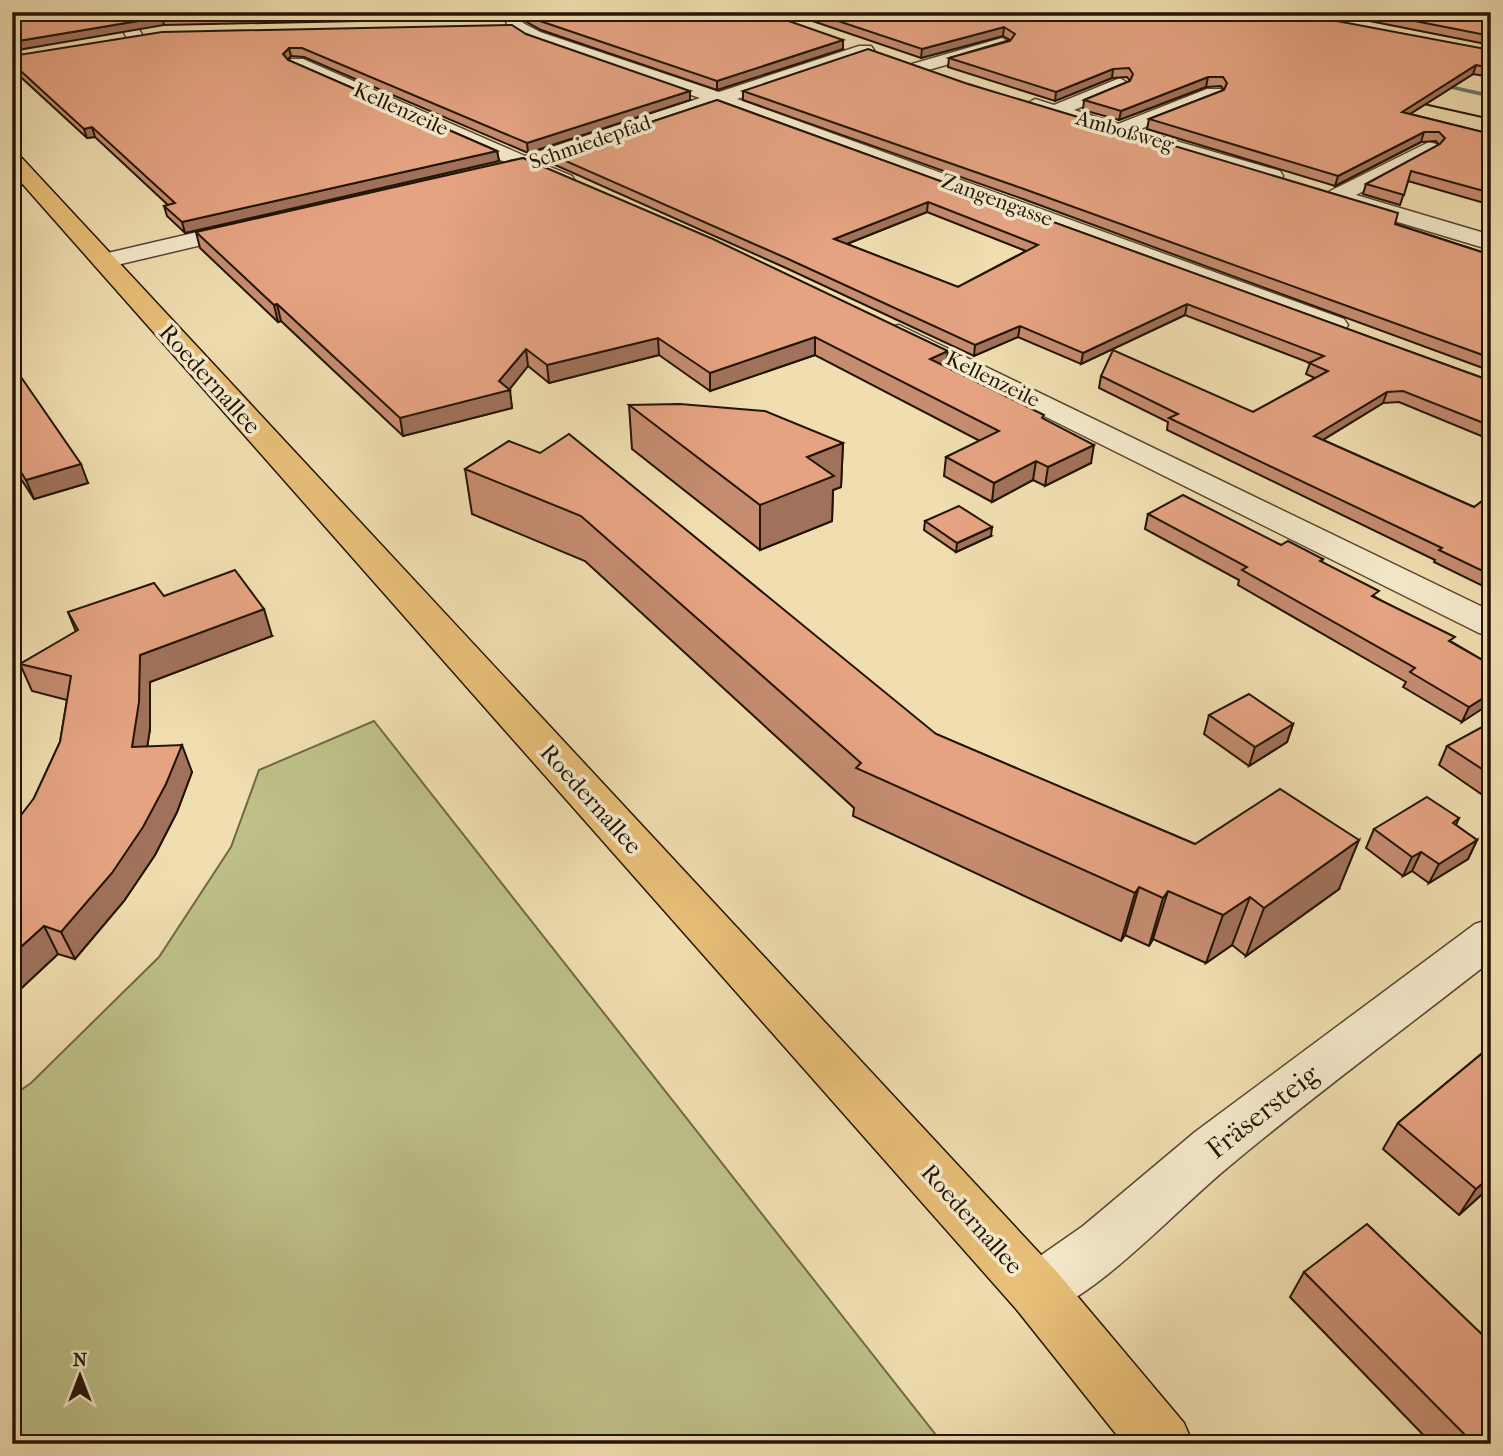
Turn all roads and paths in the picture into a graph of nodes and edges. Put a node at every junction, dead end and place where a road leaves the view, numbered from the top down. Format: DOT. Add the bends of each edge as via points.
graph roads {
  1 [pos="128,12"];
  2 [pos="1293,14"];
  3 [pos="1329,18"];
  4 [pos="512,19"];
  5 [pos="493,26"];
  6 [pos="154,34"];
  7 [pos="839,40"];
  8 [pos="1002,43"];
  9 [pos="865,50"];
  10 [pos="297,62"];
  11 [pos="918,68"];
  12 [pos="952,79"];
  13 [pos="1120,84"];
  14 [pos="1214,93"];
  15 [pos="717,99"];
  16 [pos="1020,101"];
  17 [pos="1056,111"];
  18 [pos="1122,129"];
  19 [pos="1429,148"];
  20 [pos="12,159"];
  21 [pos="525,164"];
  22 [pos="498,170"];
  23 [pos="1287,180"];
  24 [pos="587,190"];
  25 [pos="271,222"];
  26 [pos="1491,243"];
  27 [pos="104,261"];
  28 [pos="877,323"];
  29 [pos="1350,330"];
  30 [pos="1491,625"];
  31 [pos="1491,936"];
  32 [pos="1037,1291"];
  33 [pos="1163,1444"];
  1 -- 6 [label="street" via="123,18 128,38"];
  2 -- 3 [label="street"];
  4 -- 5 [label="street"];
  4 -- 15 [label="street, Zangengasse" via="534,36"];
  7 -- 9 [label="street"];
  8 -- 11 [label="street"];
  9 -- 11 [label="street"];
  9 -- 15 [label="street, Schmiedepfad"];
  10 -- 21 [label="street, Kellenzeile"];
  11 -- 12 [label="street"];
  13 -- 17 [label="street"];
  14 -- 18 [label="street"];
  15 -- 21 [label="street, Schmiedepfad"];
  15 -- 29 [label="street, Zangengasse"];
  16 -- 17 [label="street, Amboßweg"];
  17 -- 18 [label="street, Amboßweg"];
  18 -- 23 [label="street, Amboßweg"];
  19 -- 26 [label="street" via="1331,194"];
  20 -- 27 [label="main road, Roedernallee"];
  21 -- 22 [label="street, Schmiedepfad"];
  21 -- 24 [label="street, Kellenzeile"];
  25 -- 27 [label="street"];
  27 -- 32 [label="main road, Roedernallee"];
  28 -- 30 [label="street, Kellenzeile"];
  31 -- 32 [label="street, Fräsersteig" via="1213,1148 1102,1244"];
  32 -- 33 [label="main road, Roedernallee"];
}
